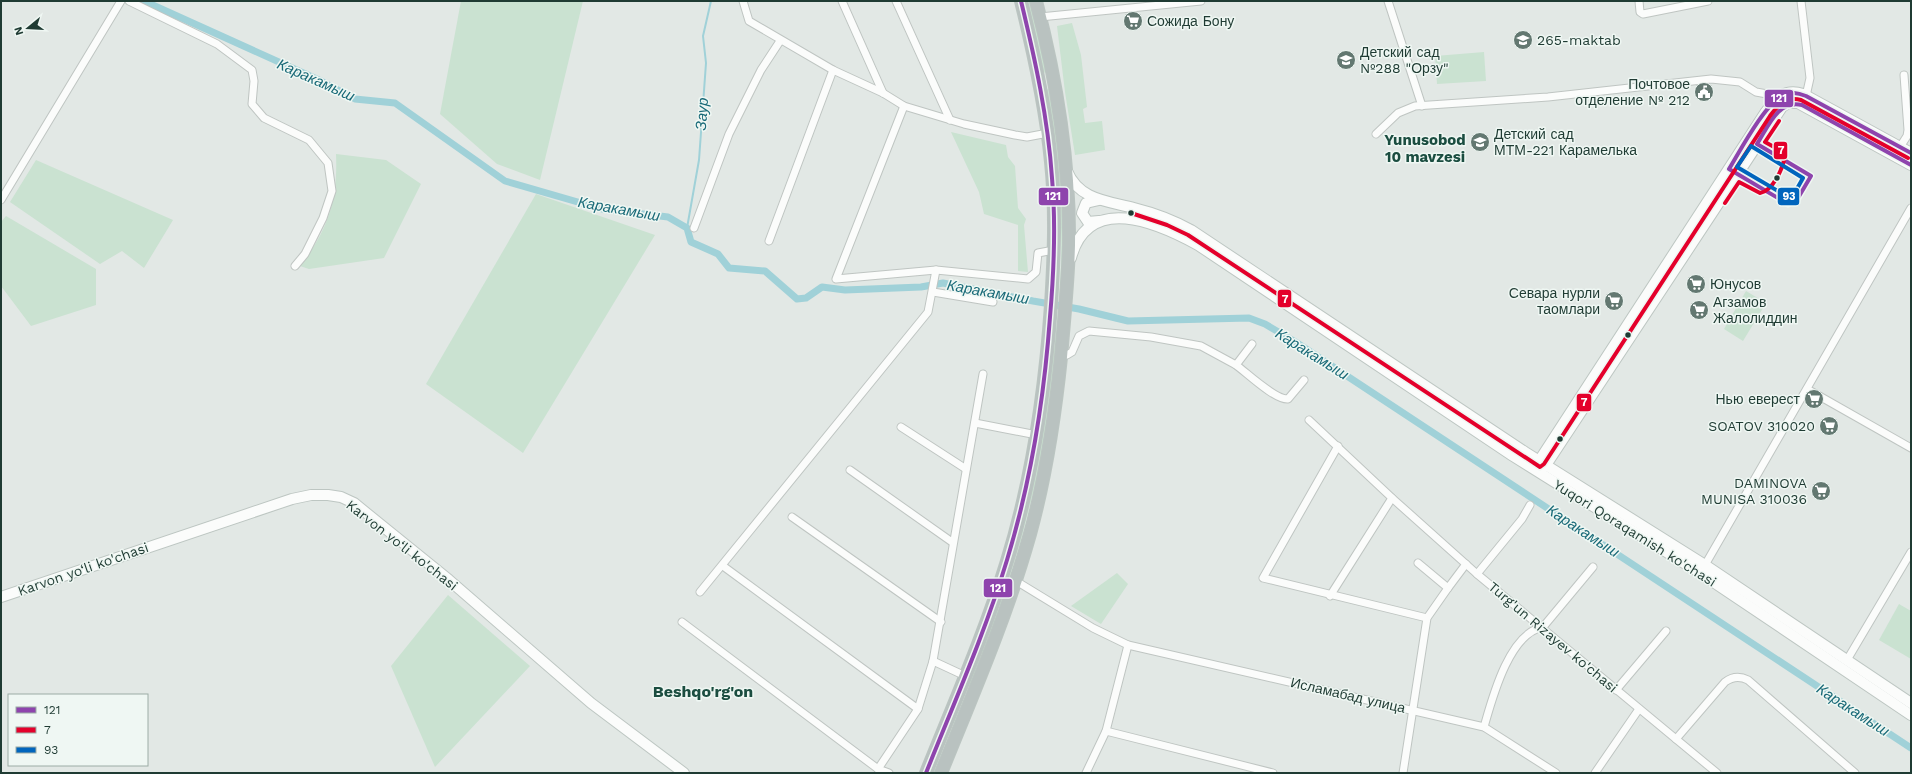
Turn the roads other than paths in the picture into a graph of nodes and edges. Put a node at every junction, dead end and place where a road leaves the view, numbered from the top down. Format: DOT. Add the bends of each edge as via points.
graph roads {
  1 [pos="121,1"];
  2 [pos="129,1"];
  3 [pos="743,1"];
  4 [pos="842,1"];
  5 [pos="896,1"];
  6 [pos="1021,1"];
  7 [pos="1036,1"];
  8 [pos="1201,1"];
  9 [pos="1388,1"];
  10 [pos="1639,1"];
  11 [pos="1708,1"];
  12 [pos="1801,1"];
  13 [pos="1040,17"];
  14 [pos="780,41"];
  15 [pos="832,70"];
  16 [pos="1904,75"];
  17 [pos="1054,80"];
  18 [pos="1040,83"];
  19 [pos="883,93"];
  20 [pos="1778,96"];
  21 [pos="1806,96"];
  22 [pos="904,106"];
  23 [pos="1422,106"];
  24 [pos="950,120"];
  25 [pos="1048,133"];
  26 [pos="1376,134"];
  27 [pos="1884,144"];
  28 [pos="1900,147"];
  29 [pos="1911,153"];
  30 [pos="1911,165"];
  31 [pos="1066,167"];
  32 [pos="1728,179"];
  33 [pos="1,200"];
  34 [pos="1099,200"];
  35 [pos="1911,208"];
  36 [pos="1099,221"];
  37 [pos="694,228"];
  38 [pos="769,241"];
  39 [pos="1054,250"];
  40 [pos="295,266"];
  41 [pos="936,270"];
  42 [pos="1068,272"];
  43 [pos="933,292"];
  44 [pos="993,302"];
  45 [pos="1252,344"];
  46 [pos="1061,356"];
  47 [pos="1236,365"];
  48 [pos="983,374"];
  49 [pos="1304,380"];
  50 [pos="1807,389"];
  51 [pos="1309,420"];
  52 [pos="975,423"];
  53 [pos="901,427"];
  54 [pos="1037,435"];
  55 [pos="1338,446"];
  56 [pos="1911,448"];
  57 [pos="1542,463"];
  58 [pos="966,469"];
  59 [pos="850,470"];
  60 [pos="1537,471"];
  61 [pos="1392,498"];
  62 [pos="1530,505"];
  63 [pos="792,517"];
  64 [pos="952,542"];
  65 [pos="1911,552"];
  66 [pos="1418,563"];
  67 [pos="1466,564"];
  68 [pos="1705,565"];
  69 [pos="723,566"];
  70 [pos="1593,567"];
  71 [pos="1477,574"];
  72 [pos="1016,581"];
  73 [pos="1448,588"];
  74 [pos="700,592"];
  75 [pos="1330,596"];
  76 [pos="1,597"];
  77 [pos="1427,618"];
  78 [pos="682,622"];
  79 [pos="941,622"];
  80 [pos="1543,627"];
  81 [pos="1666,631"];
  82 [pos="1128,645"];
  83 [pos="1847,660"];
  84 [pos="933,661"];
  85 [pos="961,674"];
  86 [pos="1616,690"];
  87 [pos="956,698"];
  88 [pos="970,703"];
  89 [pos="1911,703"];
  90 [pos="918,709"];
  91 [pos="1638,709"];
  92 [pos="1413,710"];
  93 [pos="1911,715"];
  94 [pos="1484,727"];
  95 [pos="1106,731"];
  96 [pos="1676,739"];
  97 [pos="878,769"];
  98 [pos="678,771"];
  99 [pos="889,773"];
  100 [pos="926,773"];
  101 [pos="941,773"];
  102 [pos="1086,773"];
  103 [pos="1273,773"];
  104 [pos="1403,773"];
  105 [pos="1556,773"];
  106 [pos="1595,773"];
  107 [pos="1717,773"];
  108 [pos="1856,773"];
  1 -- 33 [label="street"];
  2 -- 40 [label="street" via="217,44 252,70 252,104 264,118 309,140 328,164 332,191 323,218 305,254"];
  3 -- 14 [label="street" via="748,21"];
  4 -- 19 [label="street"];
  5 -- 24 [label="street"];
  6 -- 18 [label="highway"];
  7 -- 13 [label="highway"];
  8 -- 13 [label="street"];
  9 -- 23 [label="street"];
  10 -- 11 [label="street" via="1640,12 1643,14"];
  12 -- 21 [label="street" via="1810,78"];
  13 -- 17 [label="highway"];
  14 -- 15 [label="street"];
  14 -- 37 [label="street" via="761,70 729,134"];
  15 -- 19 [label="street"];
  15 -- 38 [label="street"];
  16 -- 28 [label="street" via="1908,130"];
  17 -- 18 [label="highway"];
  17 -- 31 [label="highway"];
  18 -- 25 [label="highway"];
  19 -- 22 [label="street"];
  20 -- 21 [label="main road" via="1794,92"];
  20 -- 23 [label="street" via="1756,92 1740,82 1711,80 1548,97"];
  20 -- 32 [label="main road" via="1765,113"];
  21 -- 27 [label="main road"];
  22 -- 24 [label="street"];
  22 -- 41 [label="street" via="836,279"];
  23 -- 26 [label="street" via="1398,113"];
  24 -- 25 [label="street" via="1027,136"];
  25 -- 39 [label="highway" via="1054,191"];
  27 -- 28 [label="main road"];
  27 -- 30 [label="main road"];
  27 -- 32 [label="main road" via="1798,103 1788,103 1779,110"];
  28 -- 29 [label="main road"];
  31 -- 34 [label="main road, Yuqori Qoraqamish ko'chasi" via="1080,190"];
  31 -- 42 [label="highway" via="1069,219"];
  32 -- 57 [label="main road"];
  34 -- 36 [label="main road" via="1086,203 1082,213 1088,222"];
  34 -- 57 [label="main road, Yuqori Qoraqamish ko'chasi" via="1148,212 1191,230"];
  35 -- 50 [label="street"];
  36 -- 42 [label="main road, Yuqori Qoraqamish ko'chasi" via="1078,240"];
  36 -- 60 [label="main road, Yuqori Qoraqamish ko'chasi" via="1115,217 1135,220 1171,231 1198,245"];
  39 -- 41 [label="street" via="1038,253 1036,272 1028,279"];
  39 -- 54 [label="highway" via="1050,316"];
  41 -- 43 [label="street"];
  42 -- 46 [label="highway"];
  43 -- 44 [label="street"];
  43 -- 69 [label="street" via="928,312"];
  45 -- 47 [label="street"];
  46 -- 47 [label="street" via="1067,356 1072,352 1080,336 1089,330 1151,336 1200,346"];
  46 -- 72 [label="highway" via="1044,470 1030,534"];
  47 -- 49 [label="street" via="1269,391 1284,399 1288,399"];
  48 -- 52 [label="street"];
  50 -- 56 [label="street"];
  50 -- 68 [label="street"];
  51 -- 55 [label="street, Turg'un Rizayev ko'chasi"];
  52 -- 54 [label="street"];
  52 -- 58 [label="street"];
  53 -- 58 [label="street"];
  54 -- 87 [label="highway" via="1007,562"];
  55 -- 61 [label="street, Turg'un Rizayev ko'chasi"];
  55 -- 75 [label="street" via="1263,578"];
  57 -- 60 [label="main road"];
  57 -- 68 [label="main road, Yuqori Qoraqamish ko'chasi"];
  58 -- 64 [label="street"];
  59 -- 64 [label="street"];
  60 -- 93 [label="main road, Yuqori Qoraqamish ko'chasi" via="1700,574"];
  61 -- 67 [label="street, Turg'un Rizayev ko'chasi"];
  61 -- 75 [label="street"];
  62 -- 71 [label="street" via="1518,525"];
  63 -- 79 [label="street"];
  64 -- 79 [label="street"];
  65 -- 83 [label="street"];
  66 -- 73 [label="street"];
  67 -- 71 [label="street, Turg'un Rizayev ko'chasi"];
  67 -- 73 [label="street"];
  68 -- 83 [label="main road, Yuqori Qoraqamish ko'chasi"];
  69 -- 74 [label="street"];
  69 -- 90 [label="street"];
  70 -- 80 [label="street"];
  71 -- 80 [label="street, Turg'un Rizayev ko'chasi"];
  72 -- 82 [label="street, Исламабад улица" via="1093,628"];
  72 -- 88 [label="highway"];
  73 -- 77 [label="street"];
  75 -- 77 [label="street"];
  76 -- 98 [label="main road, Karvon yo‘li ko'chasi" via="292,499 319,495 341,497 361,508 591,703"];
  77 -- 92 [label="street"];
  78 -- 97 [label="street"];
  79 -- 84 [label="street"];
  80 -- 86 [label="street, Turg'un Rizayev ko'chasi"];
  80 -- 94 [label="street" via="1535,628 1520,641 1497,682"];
  81 -- 86 [label="street"];
  82 -- 92 [label="street, Исламабад улица"];
  82 -- 95 [label="street"];
  83 -- 89 [label="main road, Yuqori Qoraqamish ko'chasi"];
  84 -- 85 [label="street"];
  84 -- 90 [label="street"];
  86 -- 91 [label="street, Turg'un Rizayev ko'chasi"];
  87 -- 88 [label="highway"];
  87 -- 100 [label="highway"];
  88 -- 101 [label="highway"];
  90 -- 97 [label="street"];
  91 -- 96 [label="street, Turg'un Rizayev ko'chasi"];
  91 -- 106 [label="street"];
  92 -- 94 [label="street, Исламабад улица"];
  92 -- 104 [label="street"];
  94 -- 105 [label="street, Исламабад улица"];
  95 -- 102 [label="street"];
  95 -- 103 [label="street"];
  96 -- 107 [label="street, Turg'un Rizayev ko'chasi"];
  96 -- 108 [label="street" via="1725,682 1739,677 1748,680"];
  97 -- 99 [label="street"];
}
